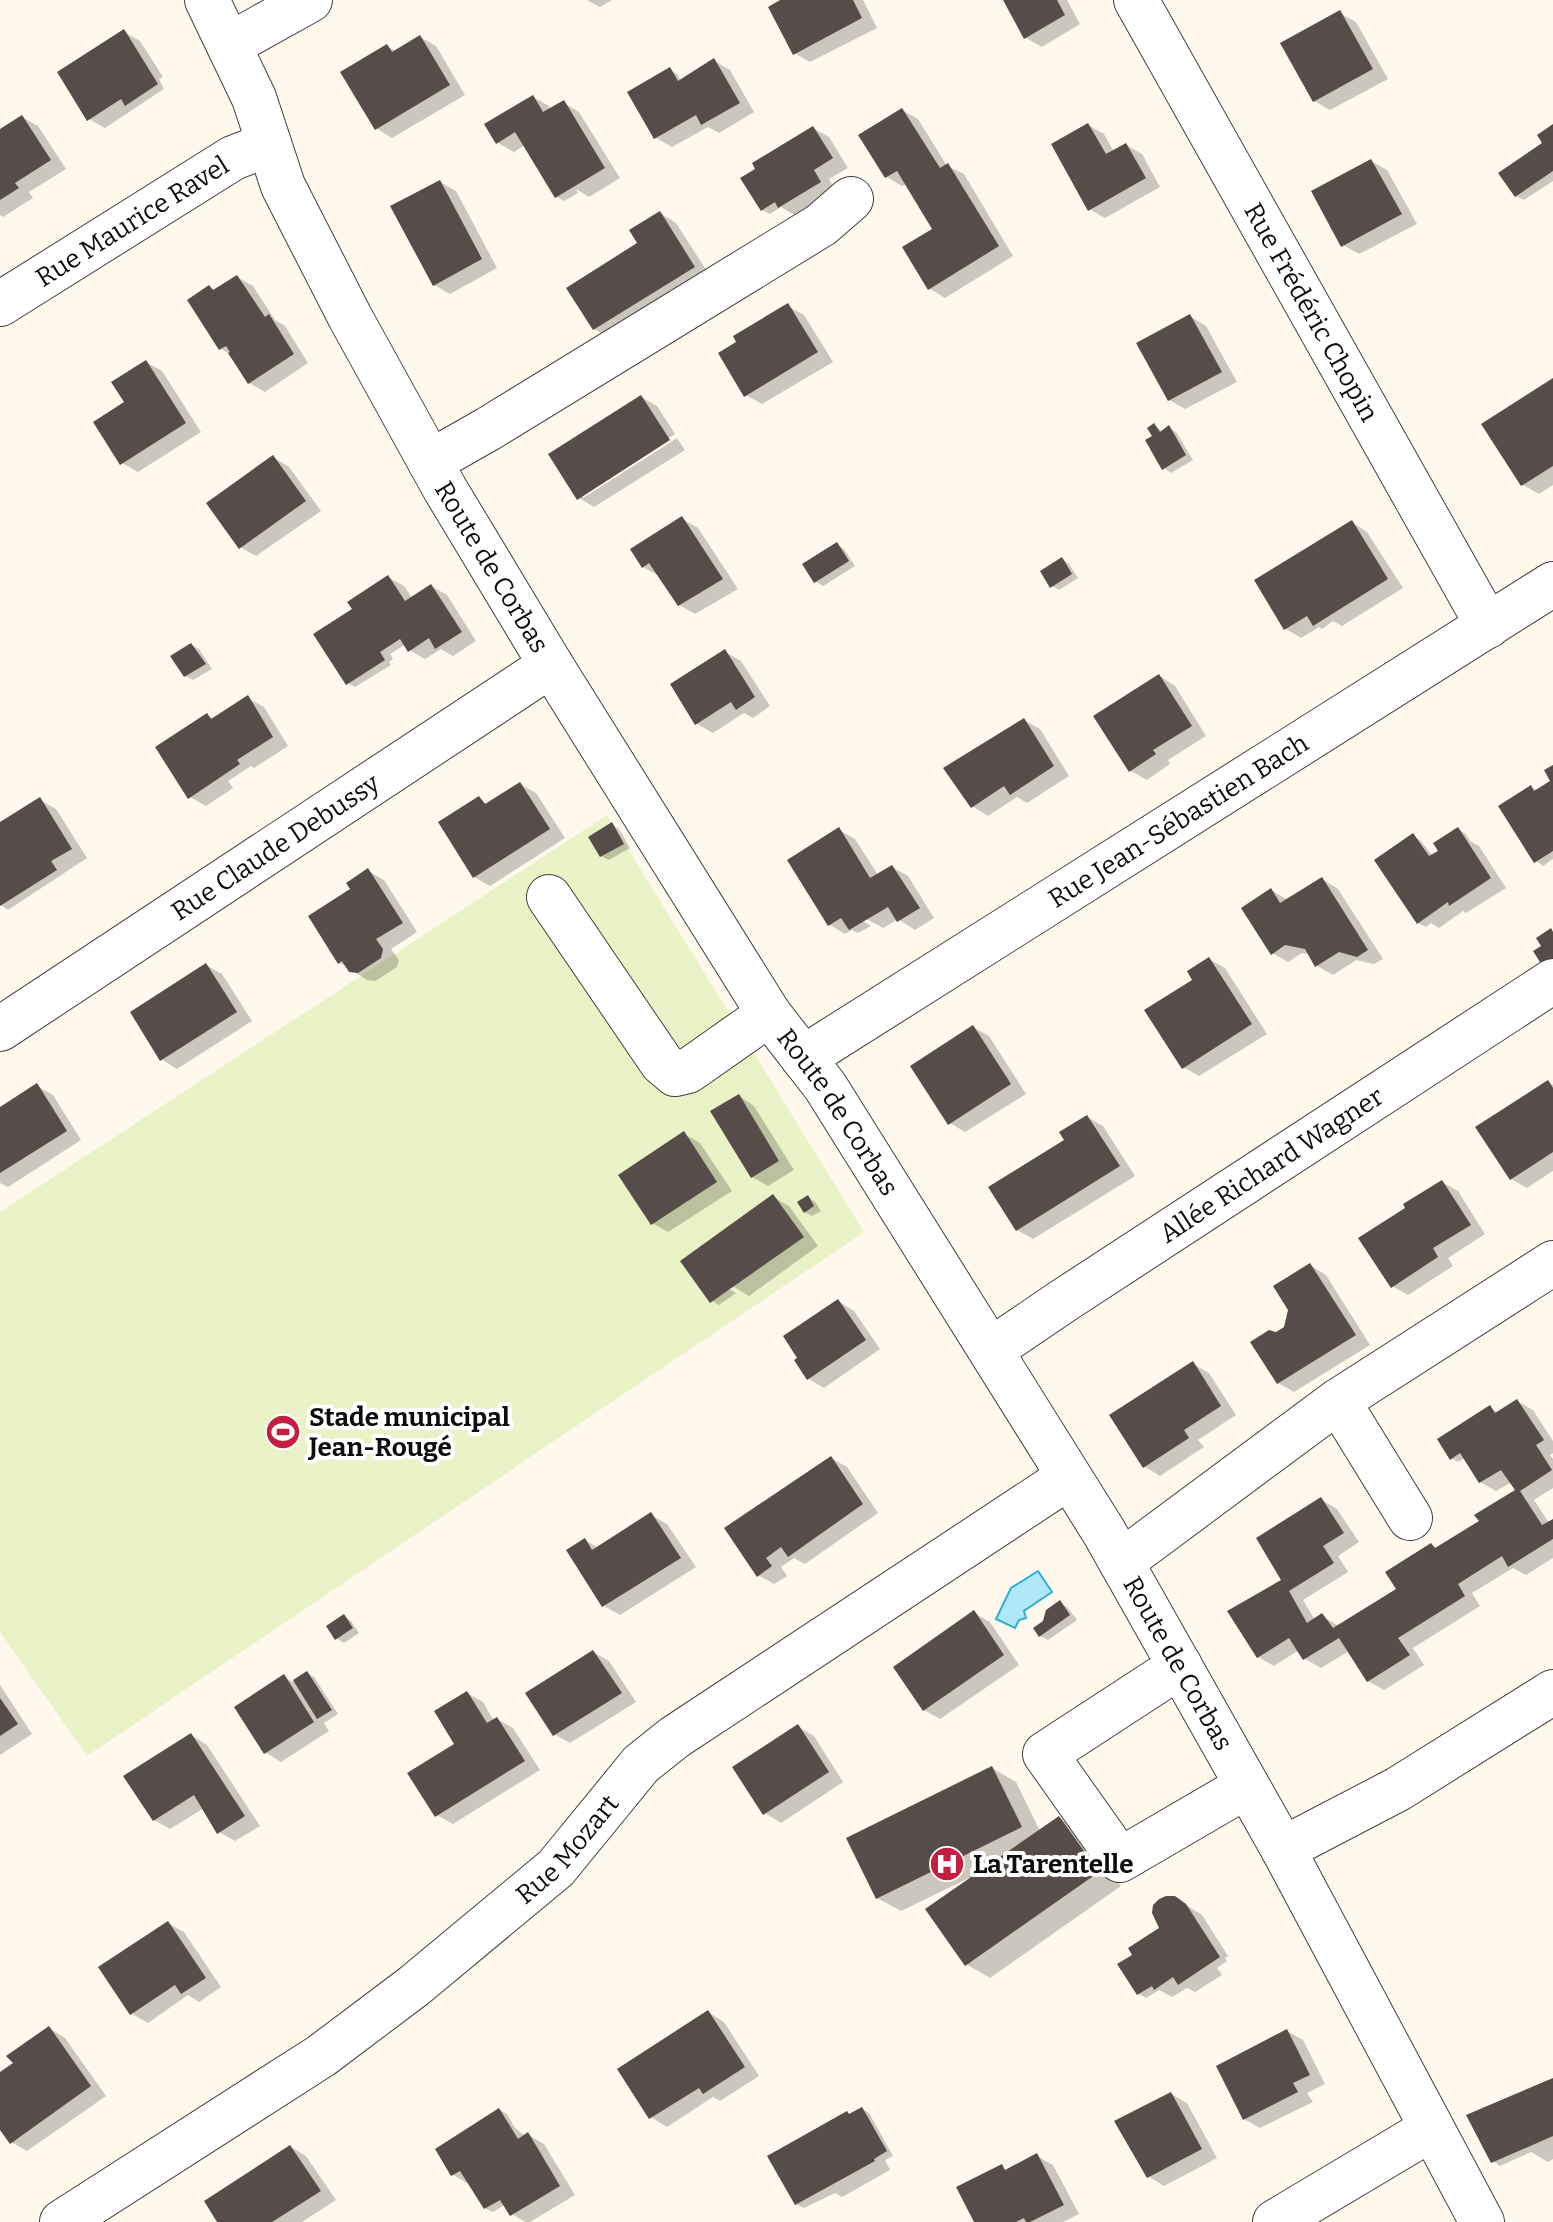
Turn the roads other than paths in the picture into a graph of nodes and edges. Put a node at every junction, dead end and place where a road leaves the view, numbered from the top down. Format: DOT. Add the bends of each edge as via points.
graph roads {
  1 [pos="207,0"];
  2 [pos="310,0"];
  3 [pos="1136,0"];
  4 [pos="229,45"];
  5 [pos="269,144"];
  6 [pos="851,199"];
  7 [pos="800,272"];
  8 [pos="0,304"];
  9 [pos="438,475"];
  10 [pos="1553,584"];
  11 [pos="1488,626"];
  12 [pos="551,665"];
  13 [pos="549,897"];
  14 [pos="1553,981"];
  15 [pos="769,1014"];
  16 [pos="0,1029"];
  17 [pos="803,1058"];
  18 [pos="1553,1263"];
  19 [pos="991,1350"];
  20 [pos="1338,1401"];
  21 [pos="1069,1477"];
  22 [pos="1410,1518"];
  23 [pos="1121,1562"];
  24 [pos="1180,1666"];
  25 [pos="1553,1692"];
  26 [pos="1247,1786"];
  27 [pos="1283,1849"];
  28 [pos="1431,2129"];
  29 [pos="62,2222"];
  30 [pos="1275,2222"];
  31 [pos="1482,2222"];
  1 -- 4 [label="street, Route de Corbas"];
  2 -- 4 [label="street"];
  3 -- 11 [label="street, Rue Frédéric Chopin"];
  4 -- 5 [label="street, Route de Corbas"];
  5 -- 8 [label="street, Rue Maurice Ravel" via="233,158"];
  5 -- 9 [label="street, Route de Corbas" via="283,186"];
  6 -- 9 [label="street" via="821,225 502,421"];
  7 -- 9 [label="street"];
  9 -- 12 [label="street, Route de Corbas"];
  10 -- 11 [label="street, Rue Jean-Sébastien Bach"];
  11 -- 17 [label="street, Rue Jean-Sébastien Bach"];
  12 -- 15 [label="street, Route de Corbas"];
  12 -- 16 [label="street, Rue Claude Debussy"];
  13 -- 15 [label="street" via="662,1063 675,1074 688,1071"];
  14 -- 19 [label="street, Allée Richard Wagner"];
  15 -- 17 [label="street, Route de Corbas"];
  17 -- 19 [label="street, Route de Corbas"];
  18 -- 20 [label="street"];
  19 -- 21 [label="street, Route de Corbas"];
  20 -- 22 [label="street"];
  20 -- 23 [label="street"];
  21 -- 23 [label="street, Route de Corbas"];
  21 -- 29 [label="street, Rue Mozart" via="675,1737 641,1764 556,1868 414,1986 321,2056"];
  23 -- 24 [label="street, Route de Corbas"];
  24 -- 26 [label="street, Route de Corbas"];
  24 -- 26 [label="street" via="1045,1754 1120,1860"];
  25 -- 27 [label="street" via="1398,1789"];
  26 -- 27 [label="street, Route de Corbas"];
  27 -- 28 [label="street, Route de Corbas"];
  28 -- 30 [label="street"];
  28 -- 31 [label="street, Route de Corbas"];
}
